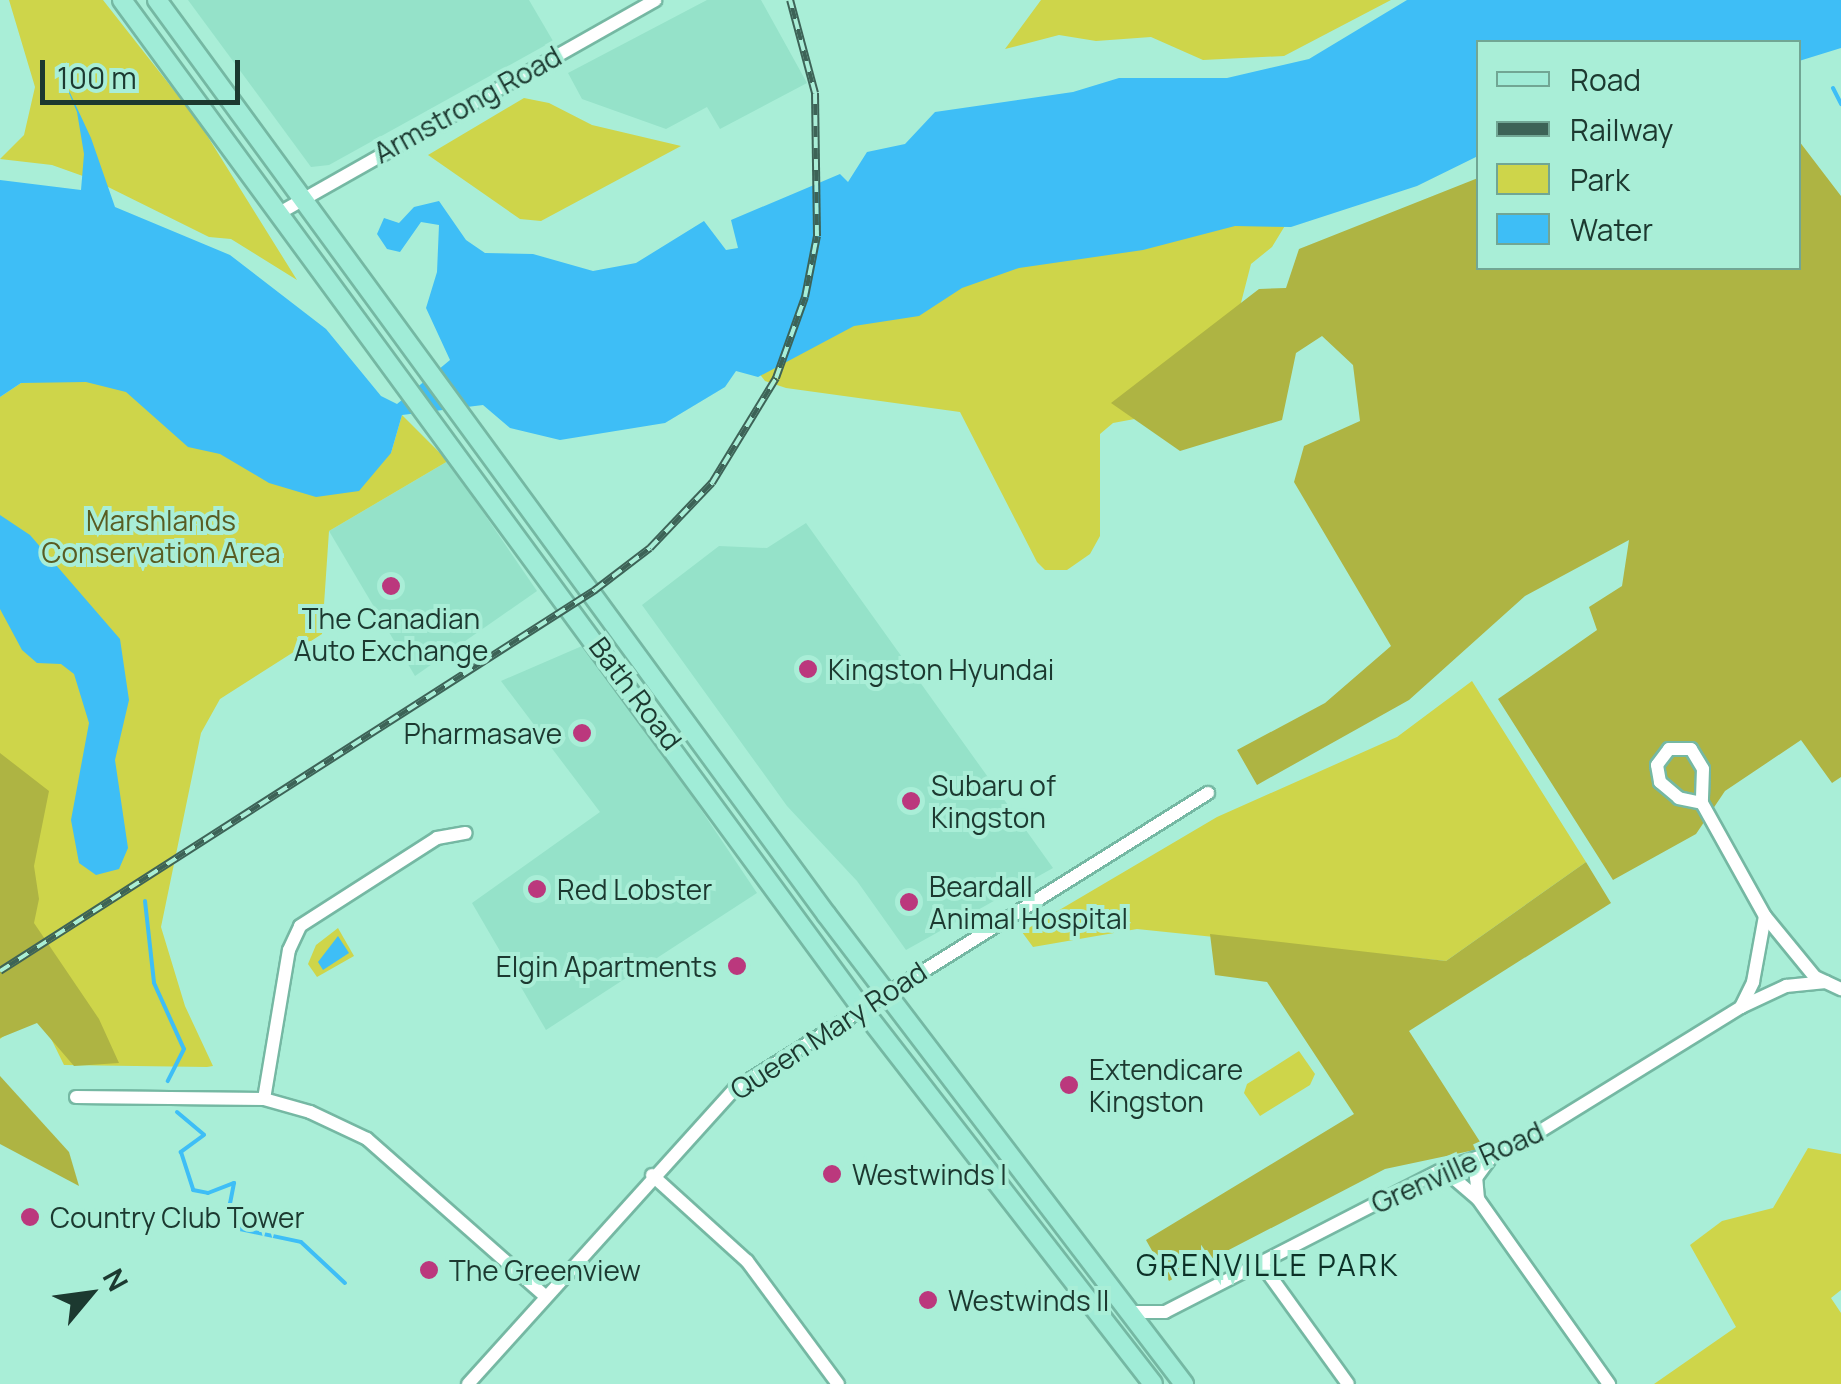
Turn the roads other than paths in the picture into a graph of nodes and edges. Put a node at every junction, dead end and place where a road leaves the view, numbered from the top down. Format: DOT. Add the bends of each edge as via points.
graph roads {
  1 [pos="122,0"];
  2 [pos="156,0"];
  3 [pos="655,0"];
  4 [pos="300,197"];
  5 [pos="281,212"];
  6 [pos="708,755"];
  7 [pos="691,767"];
  8 [pos="1208,793"];
  9 [pos="1702,804"];
  10 [pos="466,833"];
  11 [pos="1765,916"];
  12 [pos="1826,982"];
  13 [pos="1841,989"];
  14 [pos="884,992"];
  15 [pos="860,1006"];
  16 [pos="1741,1007"];
  17 [pos="76,1098"];
  18 [pos="264,1099"];
  19 [pos="1495,1152"];
  20 [pos="1443,1168"];
  21 [pos="652,1175"];
  22 [pos="1478,1199"];
  23 [pos="1260,1262"];
  24 [pos="545,1296"];
  25 [pos="1128,1312"];
  26 [pos="1165,1312"];
  27 [pos="1161,1354"];
  28 [pos="468,1384"];
  29 [pos="838,1384"];
  30 [pos="1153,1384"];
  31 [pos="1184,1384"];
  32 [pos="1348,1384"];
  33 [pos="1609,1384"];
  1 -- 5 [label="main road, Bath Road"];
  2 -- 4 [label="main road, Bath Road"];
  3 -- 4 [label="street, Armstrong Road"];
  4 -- 5 [label="street, Armstrong Road"];
  4 -- 6 [label="main road, Bath Road"];
  5 -- 7 [label="main road, Bath Road"];
  6 -- 7 [label="main road"];
  6 -- 14 [label="main road, Bath Road"];
  7 -- 15 [label="main road, Bath Road"];
  8 -- 14 [label="street, Queen Mary Road"];
  9 -- 9 [label="street" via="1703,768 1691,749 1669,749 1656,765 1660,782 1679,798"];
  9 -- 11 [label="street"];
  10 -- 18 [label="street" via="437,838 300,926 289,950"];
  11 -- 12 [label="street"];
  11 -- 16 [label="street" via="1754,982"];
  12 -- 13 [label="street"];
  12 -- 16 [label="street, Grenville Road" via="1786,986"];
  14 -- 15 [label="street, Queen Mary Road"];
  14 -- 25 [label="main road, Bath Road"];
  15 -- 21 [label="street, Queen Mary Road" via="734,1089"];
  15 -- 30 [label="main road, Bath Road"];
  16 -- 19 [label="street, Grenville Road" via="1522,1143"];
  17 -- 18 [label="street"];
  18 -- 24 [label="street" via="367,1139"];
  19 -- 20 [label="street, Grenville Road"];
  19 -- 22 [label="street" via="1476,1178"];
  20 -- 22 [label="street"];
  20 -- 23 [label="street, Grenville Road"];
  21 -- 24 [label="street, Queen Mary Road"];
  21 -- 29 [label="street" via="747,1261"];
  22 -- 33 [label="street"];
  23 -- 26 [label="street, Grenville Road"];
  23 -- 32 [label="street"];
  24 -- 28 [label="street, Queen Mary Road"];
  25 -- 26 [label="street, Grenville Road"];
  25 -- 27 [label="main road, Bath Road"];
  26 -- 27 [label="street" via="1155,1333"];
  27 -- 31 [label="main road, Bath Road"];
}
